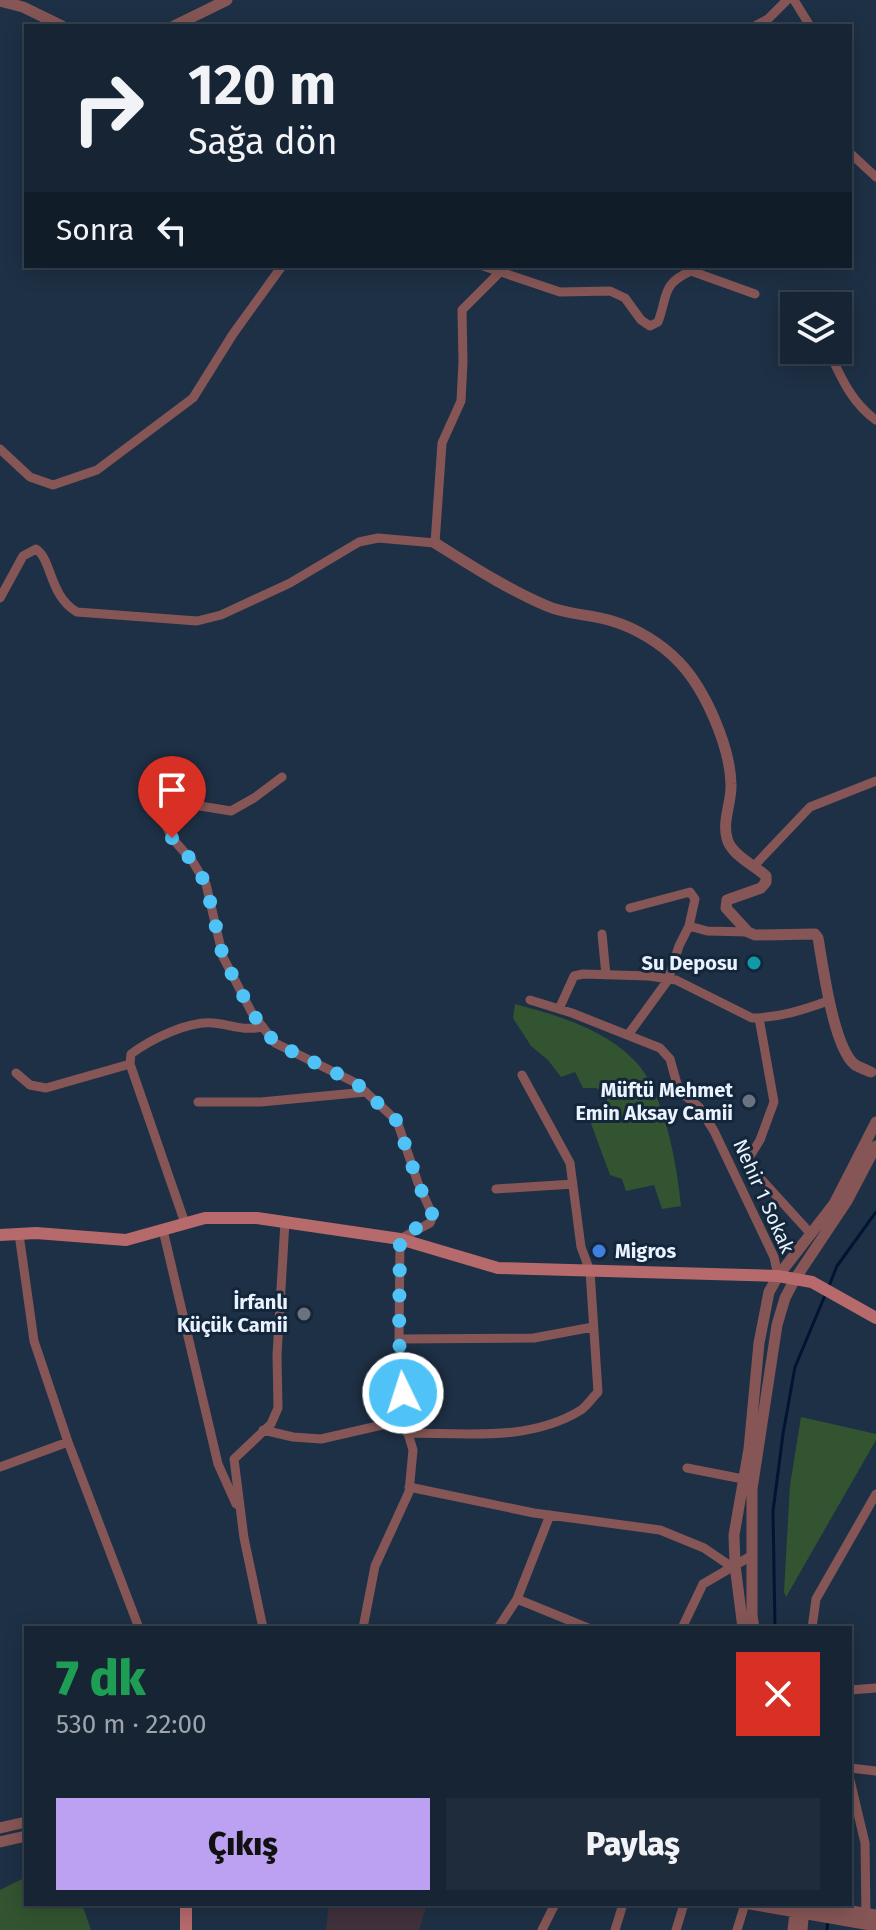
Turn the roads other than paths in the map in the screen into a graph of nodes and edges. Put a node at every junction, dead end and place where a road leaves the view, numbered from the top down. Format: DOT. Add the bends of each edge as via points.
graph roads {
  1 [pos="227,0"];
  2 [pos="787,0"];
  3 [pos="794,0"];
  4 [pos="0,1"];
  5 [pos="58,24"];
  6 [pos="178,24"];
  7 [pos="759,24"];
  8 [pos="809,24"];
  9 [pos="852,155"];
  10 [pos="876,177"];
  11 [pos="281,268"];
  12 [pos="489,268"];
  13 [pos="500,272"];
  14 [pos="755,294"];
  15 [pos="835,364"];
  16 [pos="876,420"];
  17 [pos="0,449"];
  18 [pos="435,543"];
  19 [pos="0,598"];
  20 [pos="282,777"];
  21 [pos="876,781"];
  22 [pos="754,866"];
  23 [pos="630,908"];
  24 [pos="689,926"];
  25 [pos="748,932"];
  26 [pos="602,934"];
  27 [pos="606,975"];
  28 [pos="668,980"];
  29 [pos="530,1000"];
  30 [pos="828,1001"];
  31 [pos="559,1009"];
  32 [pos="759,1018"];
  33 [pos="263,1027"];
  34 [pos="628,1035"];
  35 [pos="130,1064"];
  36 [pos="16,1073"];
  37 [pos="522,1075"];
  38 [pos="874,1075"];
  39 [pos="366,1092"];
  40 [pos="198,1102"];
  41 [pos="876,1122"];
  42 [pos="876,1146"];
  43 [pos="573,1184"];
  44 [pos="496,1189"];
  45 [pos="285,1222"];
  46 [pos="185,1223"];
  47 [pos="163,1230"];
  48 [pos="19,1234"];
  49 [pos="811,1234"];
  50 [pos="0,1235"];
  51 [pos="400,1239"];
  52 [pos="590,1271"];
  53 [pos="778,1276"];
  54 [pos="795,1279"];
  55 [pos="876,1318"];
  56 [pos="593,1327"];
  57 [pos="399,1339"];
  58 [pos="404,1420"];
  59 [pos="263,1430"];
  60 [pos="407,1433"];
  61 [pos="68,1442"];
  62 [pos="0,1467"];
  63 [pos="687,1468"];
  64 [pos="743,1479"];
  65 [pos="409,1487"];
  66 [pos="876,1494"];
  67 [pos="241,1513"];
  68 [pos="550,1515"];
  69 [pos="751,1556"];
  70 [pos="734,1566"];
  71 [pos="517,1599"];
  72 [pos="138,1626"];
  73 [pos="263,1626"];
  74 [pos="363,1626"];
  75 [pos="499,1626"];
  76 [pos="583,1626"];
  77 [pos="683,1626"];
  78 [pos="743,1626"];
  79 [pos="754,1626"];
  80 [pos="811,1626"];
  81 [pos="876,1688"];
  82 [pos="852,1690"];
  83 [pos="852,1768"];
  84 [pos="876,1771"];
  85 [pos="852,1788"];
  86 [pos="24,1822"];
  87 [pos="0,1828"];
  88 [pos="24,1836"];
  89 [pos="0,1842"];
  90 [pos="865,1843"];
  91 [pos="876,1846"];
  92 [pos="186,1906"];
  93 [pos="554,1906"];
  94 [pos="622,1906"];
  95 [pos="683,1906"];
  96 [pos="747,1906"];
  97 [pos="778,1906"];
  98 [pos="807,1908"];
  99 [pos="865,1920"];
  100 [pos="186,1930"];
  101 [pos="542,1930"];
  102 [pos="615,1930"];
  103 [pos="676,1930"];
  104 [pos="737,1930"];
  105 [pos="793,1930"];
  106 [pos="802,1930"];
  1 -- 6 [label="street"];
  2 -- 7 [label="street"];
  3 -- 8 [label="street"];
  4 -- 5 [label="street"];
  9 -- 10 [label="street"];
  11 -- 17 [label="street" via="193,398 97,470 53,485 30,477"];
  12 -- 13 [label="street"];
  13 -- 14 [label="street" via="560,292 610,291 625,298 650,326 658,322 668,288 691,271"];
  13 -- 18 [label="street" via="462,310 461,401 442,443"];
  15 -- 16 [label="street" via="849,394"];
  18 -- 19 [label="street" via="378,538 359,542 290,583 197,621 77,612 66,605 36,549 23,556"];
  18 -- 22 [label="street" via="550,608 613,621 656,642 680,663 706,699 729,765 726,839"];
  20 -- 33 [label="street" via="231,811 169,801 162,817 206,884 223,957"];
  21 -- 22 [label="street" via="810,807"];
  22 -- 25 [label="street" via="766,882 725,904"];
  23 -- 24 [label="street" via="690,892 695,899"];
  24 -- 25 [label="street"];
  24 -- 28 [label="street"];
  25 -- 30 [label="street" via="815,934"];
  26 -- 27 [label="street"];
  27 -- 28 [label="street"];
  27 -- 31 [label="street" via="574,976"];
  28 -- 32 [label="street"];
  28 -- 34 [label="street"];
  29 -- 31 [label="street, Nehir 1 Sokak"];
  30 -- 32 [label="street"];
  30 -- 38 [label="street" via="847,1054"];
  31 -- 34 [label="street, Nehir 1 Sokak"];
  32 -- 49 [label="street" via="774,1102 747,1161"];
  33 -- 35 [label="street" via="244,1030 211,1022 163,1034 131,1054"];
  33 -- 39 [label="street" via="275,1043"];
  34 -- 53 [label="street, Nehir 1 Sokak" via="660,1048 670,1059 683,1094 714,1131 774,1257"];
  35 -- 36 [label="street" via="46,1088 30,1085"];
  35 -- 46 [label="street"];
  37 -- 43 [label="street" via="570,1163"];
  39 -- 40 [label="street"];
  39 -- 51 [label="street" via="397,1121 433,1216 430,1223"];
  41 -- 49 [label="street" via="834,1204"];
  42 -- 54 [label="street"];
  43 -- 44 [label="street"];
  43 -- 52 [label="street" via="581,1247"];
  45 -- 46 [label="main road" via="205,1218"];
  45 -- 51 [label="main road"];
  45 -- 59 [label="street" via="278,1408"];
  46 -- 47 [label="main road"];
  47 -- 48 [label="main road" via="126,1240"];
  47 -- 67 [label="street" via="218,1464"];
  48 -- 50 [label="main road"];
  48 -- 61 [label="street" via="34,1341"];
  49 -- 53 [label="street"];
  51 -- 52 [label="main road" via="498,1268"];
  51 -- 57 [label="street"];
  52 -- 53 [label="main road"];
  52 -- 56 [label="street"];
  53 -- 54 [label="main road"];
  53 -- 64 [label="street" via="769,1292 759,1343"];
  54 -- 55 [label="main road" via="812,1282"];
  54 -- 69 [label="street" via="775,1339 752,1489"];
  56 -- 57 [label="street" via="534,1338"];
  56 -- 60 [label="street" via="598,1392 583,1409 518,1433"];
  57 -- 58 [label="street"];
  58 -- 59 [label="street" via="321,1439"];
  58 -- 60 [label="street"];
  59 -- 67 [label="street" via="234,1459"];
  60 -- 65 [label="street" via="413,1450"];
  61 -- 62 [label="street"];
  61 -- 72 [label="street"];
  63 -- 64 [label="street"];
  64 -- 70 [label="street"];
  65 -- 68 [label="street"];
  65 -- 74 [label="street" via="375,1566"];
  66 -- 80 [label="street" via="816,1599"];
  67 -- 73 [label="street"];
  68 -- 70 [label="street" via="660,1530"];
  68 -- 71 [label="street"];
  69 -- 70 [label="street"];
  69 -- 79 [label="street"];
  70 -- 77 [label="street" via="703,1584"];
  70 -- 78 [label="street"];
  71 -- 75 [label="street"];
  71 -- 76 [label="street"];
  81 -- 82 [label="street"];
  83 -- 84 [label="street"];
  85 -- 90 [label="street"];
  86 -- 87 [label="street"];
  88 -- 89 [label="street"];
  90 -- 91 [label="street"];
  90 -- 99 [label="street"];
  92 -- 100 [label="main road"];
  93 -- 101 [label="street"];
  94 -- 102 [label="street"];
  95 -- 103 [label="street"];
  96 -- 104 [label="street"];
  97 -- 98 [label="street"];
  98 -- 99 [label="street"];
  98 -- 105 [label="street"];
  98 -- 106 [label="street"];
}
